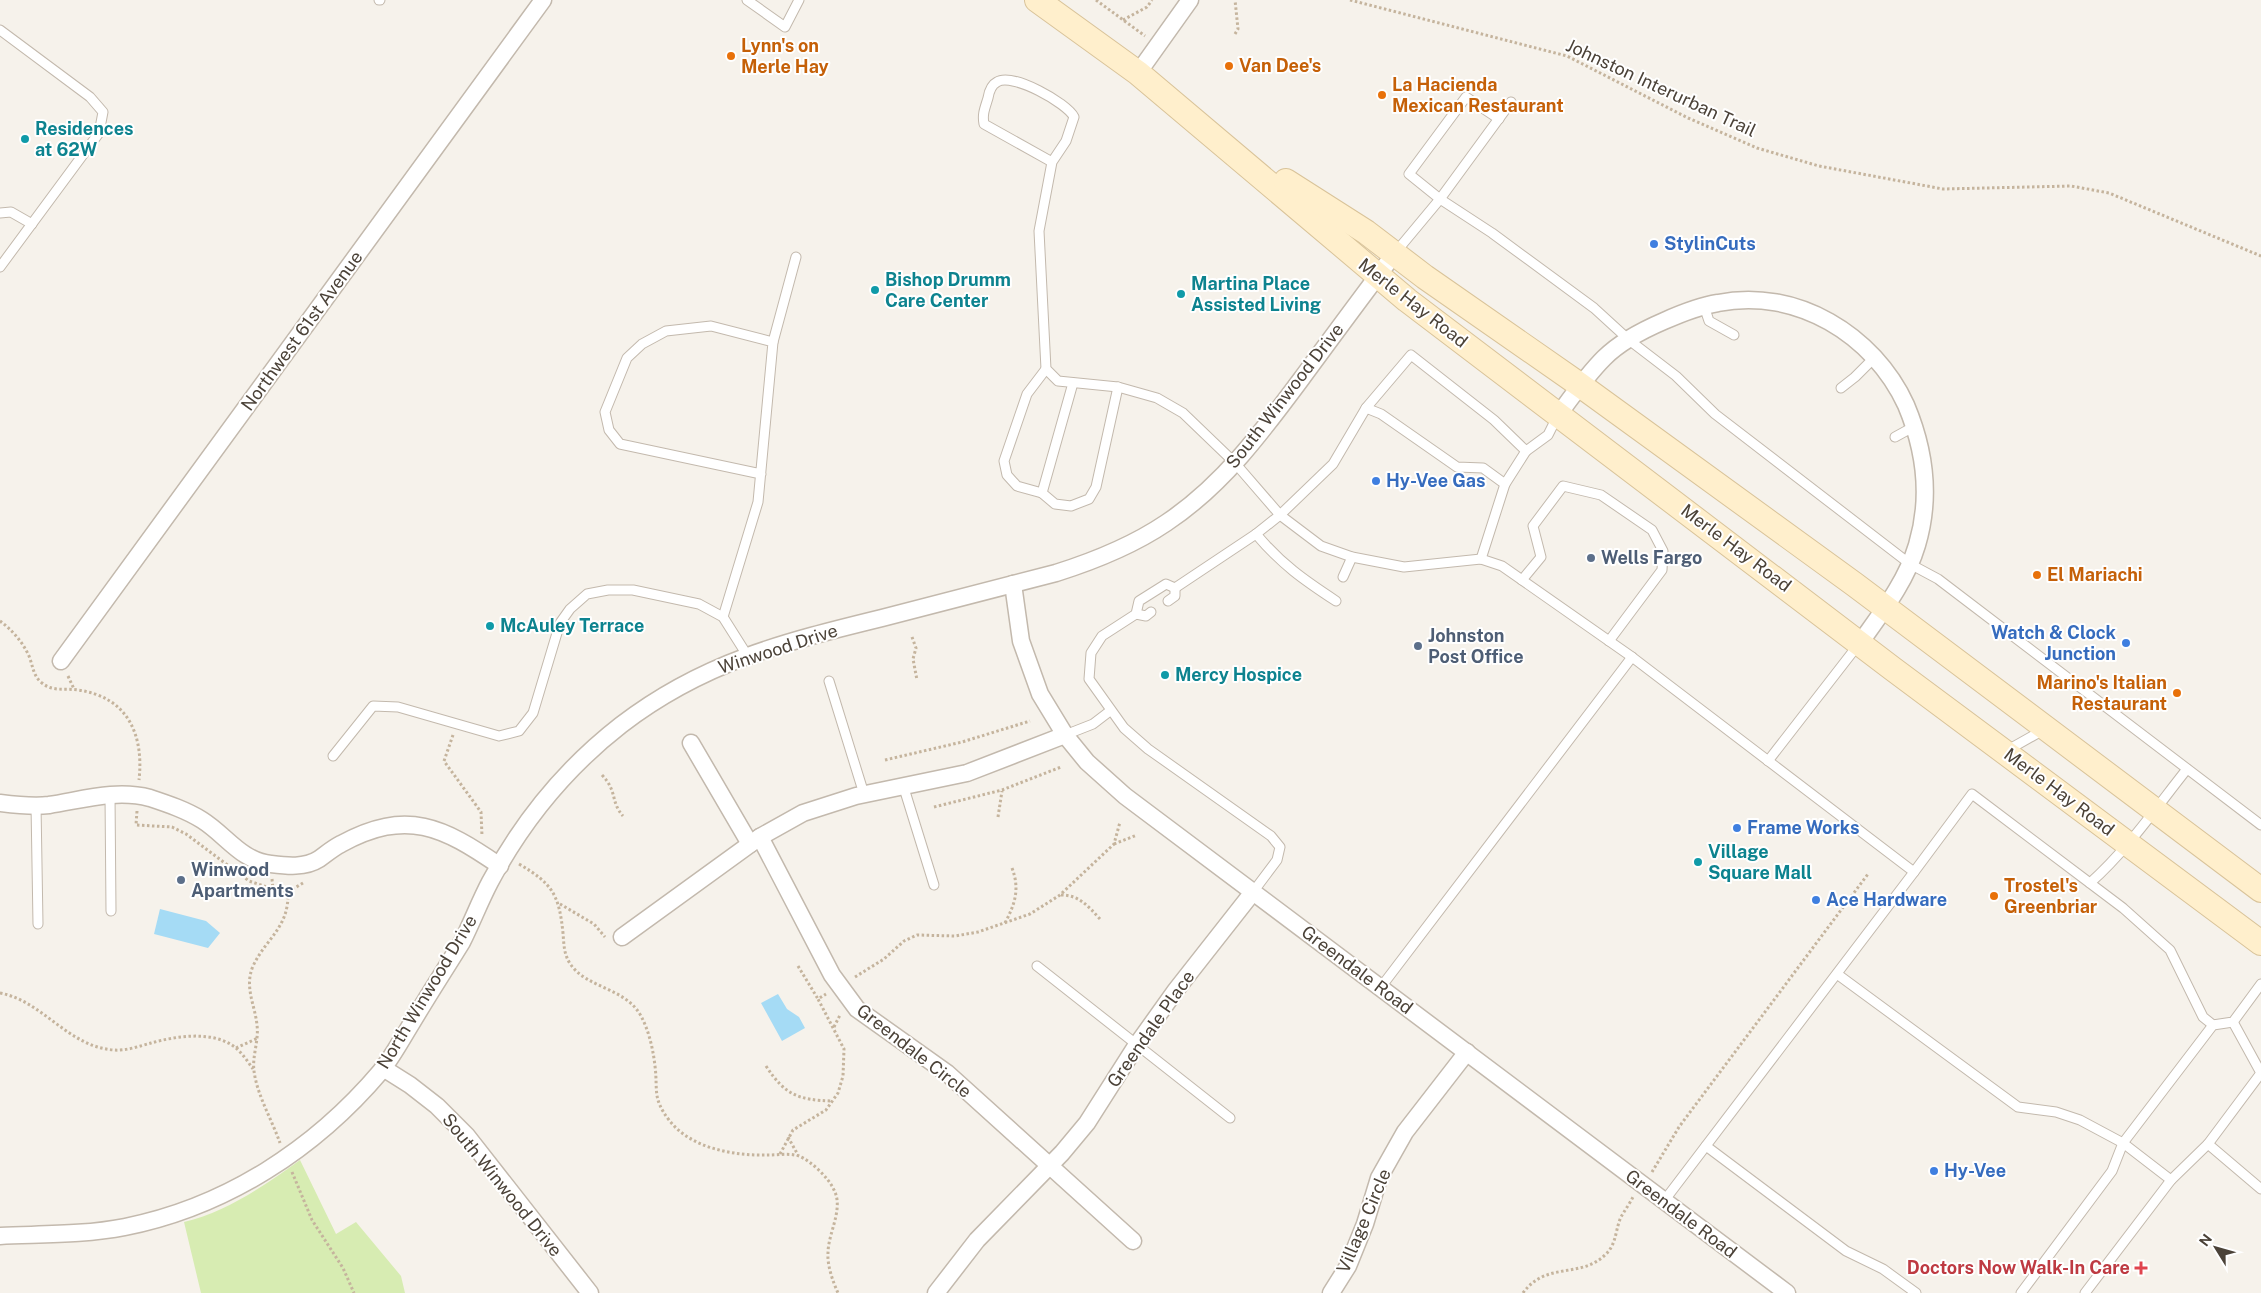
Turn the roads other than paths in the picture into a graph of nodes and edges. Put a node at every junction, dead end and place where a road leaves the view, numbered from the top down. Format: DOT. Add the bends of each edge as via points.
graph roads {
  1 [pos="542,0"];
  2 [pos="747,0"];
  3 [pos="798,0"];
  4 [pos="1038,0"];
  5 [pos="1190,0"];
  6 [pos="0,30"];
  7 [pos="1138,73"];
  8 [pos="1511,102"];
  9 [pos="1499,119"];
  10 [pos="1220,141"];
  11 [pos="1052,162"];
  12 [pos="1440,199"];
  13 [pos="0,213"];
  14 [pos="32,224"];
  15 [pos="1395,254"];
  16 [pos="796,258"];
  17 [pos="0,266"];
  18 [pos="1378,275"];
  19 [pos="1704,306"];
  20 [pos="1734,335"];
  21 [pos="1629,340"];
  22 [pos="773,342"];
  23 [pos="1875,357"];
  24 [pos="1046,370"];
  25 [pos="1073,383"];
  26 [pos="1580,385"];
  27 [pos="1118,388"];
  28 [pos="1841,388"];
  29 [pos="1366,408"];
  30 [pos="1559,414"];
  31 [pos="1915,426"];
  32 [pos="1895,437"];
  33 [pos="1526,451"];
  34 [pos="1235,463"];
  35 [pos="761,474"];
  36 [pos="1505,484"];
  37 [pos="1042,493"];
  38 [pos="1280,515"];
  39 [pos="1256,534"];
  40 [pos="1352,557"];
  41 [pos="1481,559"];
  42 [pos="1910,564"];
  43 [pos="1343,577"];
  44 [pos="1522,580"];
  45 [pos="1013,584"];
  46 [pos="1175,588"];
  47 [pos="1168,601"];
  48 [pos="1336,601"];
  49 [pos="1885,608"];
  50 [pos="908,611"];
  51 [pos="1152,612"];
  52 [pos="1136,614"];
  53 [pos="722,617"];
  54 [pos="1609,641"];
  55 [pos="1860,643"];
  56 [pos="747,655"];
  57 [pos="1632,657"];
  58 [pos="60,661"];
  59 [pos="829,681"];
  60 [pos="1110,711"];
  61 [pos="2046,728"];
  62 [pos="1065,734"];
  63 [pos="691,743"];
  64 [pos="2006,752"];
  65 [pos="333,756"];
  66 [pos="1768,761"];
  67 [pos="2187,768"];
  68 [pos="903,785"];
  69 [pos="864,794"];
  70 [pos="110,795"];
  71 [pos="0,803"];
  72 [pos="36,805"];
  73 [pos="2155,809"];
  74 [pos="2261,825"];
  75 [pos="525,826"];
  76 [pos="755,840"];
  77 [pos="2128,843"];
  78 [pos="503,861"];
  79 [pos="1914,872"];
  80 [pos="2090,883"];
  81 [pos="934,884"];
  82 [pos="2261,890"];
  83 [pos="1253,892"];
  84 [pos="111,911"];
  85 [pos="38,924"];
  86 [pos="622,937"];
  87 [pos="2261,943"];
  88 [pos="1037,966"];
  89 [pos="1837,974"];
  90 [pos="2261,984"];
  91 [pos="1381,987"];
  92 [pos="2233,1022"];
  93 [pos="2213,1025"];
  94 [pos="1136,1046"];
  95 [pos="1467,1052"];
  96 [pos="383,1068"];
  97 [pos="1230,1118"];
  98 [pos="2123,1143"];
  99 [pos="2208,1144"];
  100 [pos="1706,1146"];
  101 [pos="1050,1166"];
  102 [pos="2171,1180"];
  103 [pos="2261,1189"];
  104 [pos="1664,1201"];
  105 [pos="0,1236"];
  106 [pos="1133,1241"];
  107 [pos="1783,1292"];
  108 [pos="590,1293"];
  109 [pos="936,1293"];
  110 [pos="1331,1293"];
  111 [pos="1916,1293"];
  112 [pos="2021,1293"];
  113 [pos="2085,1293"];
  1 -- 58 [label="street, Northwest 61st Avenue"];
  2 -- 3 [label="lane" via="785,27"];
  4 -- 7 [label="main road, Merle Hay Road"];
  5 -- 7 [label="street"];
  6 -- 14 [label="lane" via="90,96 103,112 99,133"];
  7 -- 10 [label="main road, Merle Hay Road"];
  8 -- 9 [label="lane"];
  9 -- 12 [label="lane"];
  9 -- 12 [label="lane" via="1466,96 1460,104 1409,174"];
  10 -- 15 [label="main road, Merle Hay Road" via="1366,232"];
  10 -- 18 [label="main road, Merle Hay Road"];
  11 -- 11 [label="lane" via="1074,123 1071,110 1022,83 997,81 990,88 982,114 984,124"];
  11 -- 24 [label="lane" via="1039,231"];
  12 -- 15 [label="lane"];
  12 -- 21 [label="lane" via="1594,308"];
  13 -- 14 [label="lane" via="11,212"];
  14 -- 17 [label="lane"];
  15 -- 18 [label="street, South Winwood Drive"];
  15 -- 26 [label="main road, Merle Hay Road"];
  16 -- 22 [label="lane"];
  18 -- 30 [label="main road, Merle Hay Road"];
  18 -- 34 [label="street, South Winwood Drive"];
  19 -- 20 [label="lane" via="1709,321"];
  19 -- 21 [label="street" via="1645,329"];
  19 -- 23 [label="street" via="1757,301 1794,307 1844,330"];
  21 -- 26 [label="street" via="1604,358"];
  21 -- 42 [label="lane" via="1676,376 1715,414"];
  22 -- 35 [label="lane"];
  22 -- 35 [label="lane" via="711,326 666,331 642,344 627,358 605,412 609,430 620,444"];
  23 -- 28 [label="lane"];
  23 -- 31 [label="street" via="1896,384"];
  24 -- 25 [label="lane" via="1058,381"];
  24 -- 37 [label="lane" via="1027,394 1004,461 1007,475 1017,486"];
  25 -- 27 [label="lane"];
  25 -- 37 [label="lane"];
  26 -- 30 [label="street"];
  26 -- 49 [label="main road, Merle Hay Road"];
  27 -- 34 [label="lane" via="1157,398 1183,412"];
  27 -- 37 [label="lane" via="1096,487 1089,499 1071,506 1055,504"];
  29 -- 33 [label="lane" via="1410,355 1494,420"];
  29 -- 36 [label="lane" via="1381,414 1457,467 1483,468"];
  29 -- 38 [label="lane" via="1333,464"];
  30 -- 33 [label="lane" via="1548,435"];
  30 -- 55 [label="main road, Merle Hay Road"];
  31 -- 32 [label="lane"];
  31 -- 42 [label="street" via="1924,462 1925,504"];
  33 -- 36 [label="lane"];
  34 -- 38 [label="lane"];
  34 -- 45 [label="street, South Winwood Drive" via="1198,500 1131,544 1094,560"];
  35 -- 53 [label="lane" via="758,502"];
  36 -- 41 [label="lane"];
  38 -- 39 [label="lane"];
  38 -- 40 [label="lane" via="1321,546"];
  39 -- 46 [label="lane"];
  39 -- 48 [label="lane" via="1276,558"];
  40 -- 41 [label="lane" via="1404,567"];
  40 -- 43 [label="lane"];
  41 -- 44 [label="lane" via="1502,566"];
  42 -- 49 [label="street"];
  42 -- 67 [label="lane" via="1938,579"];
  44 -- 54 [label="lane"];
  44 -- 54 [label="lane" via="1541,557 1533,526 1563,486 1601,495 1652,530 1663,551 1662,570"];
  45 -- 50 [label="street, South Winwood Drive"];
  45 -- 62 [label="street, Greendale Road" via="1024,650 1040,694"];
  46 -- 47 [label="lane" via="1176,596"];
  46 -- 52 [label="lane" via="1166,584 1139,601"];
  49 -- 55 [label="street"];
  49 -- 61 [label="main road, Merle Hay Road"];
  50 -- 56 [label="street, Winwood Drive"];
  51 -- 52 [label="lane" via="1146,616"];
  52 -- 60 [label="lane" via="1102,636 1091,653 1089,680"];
  53 -- 56 [label="lane"];
  53 -- 65 [label="lane" via="699,604 633,590 587,594 560,623 533,713 519,730 499,736 398,707 373,706"];
  54 -- 57 [label="lane"];
  55 -- 64 [label="main road, Merle Hay Road"];
  55 -- 66 [label="lane"];
  56 -- 75 [label="street, Winwood Drive" via="705,672 621,726 583,758 549,794"];
  57 -- 66 [label="lane"];
  57 -- 91 [label="lane"];
  59 -- 69 [label="lane"];
  60 -- 62 [label="lane" via="1093,724"];
  60 -- 83 [label="lane" via="1148,749 1271,836 1280,847 1277,860"];
  61 -- 64 [label="lane"];
  61 -- 73 [label="main road, Merle Hay Road"];
  62 -- 68 [label="street" via="967,773"];
  62 -- 83 [label="street, Greendale Road" via="1087,762 1125,796"];
  63 -- 76 [label="street, Greendale Circle"];
  64 -- 77 [label="main road, Merle Hay Road"];
  66 -- 79 [label="lane"];
  67 -- 73 [label="lane"];
  67 -- 74 [label="lane"];
  68 -- 69 [label="street"];
  68 -- 81 [label="lane"];
  69 -- 76 [label="street" via="803,813"];
  70 -- 72 [label="street"];
  70 -- 78 [label="street" via="138,797 178,807 204,821 241,853 262,863 293,866 317,860 339,844 371,829 406,824 441,830"];
  70 -- 84 [label="lane"];
  71 -- 72 [label="street"];
  72 -- 85 [label="lane"];
  73 -- 77 [label="lane"];
  73 -- 82 [label="main road, Merle Hay Road"];
  75 -- 78 [label="street, North Winwood Drive"];
  76 -- 86 [label="street"];
  76 -- 101 [label="street, Greendale Circle" via="838,986 856,1009 947,1073"];
  77 -- 80 [label="lane"];
  77 -- 87 [label="main road, Merle Hay Road"];
  78 -- 96 [label="street, North Winwood Drive" via="463,940"];
  79 -- 80 [label="lane" via="1972,794"];
  79 -- 89 [label="lane"];
  80 -- 93 [label="lane" via="2170,950 2203,1017"];
  83 -- 91 [label="street, Greendale Road"];
  83 -- 94 [label="street, Greendale Place"];
  88 -- 94 [label="lane"];
  89 -- 98 [label="lane" via="2018,1107 2056,1112 2080,1120"];
  89 -- 100 [label="lane"];
  90 -- 92 [label="lane"];
  91 -- 95 [label="street, Greendale Road"];
  92 -- 93 [label="lane"];
  92 -- 99 [label="lane" via="2261,1073"];
  93 -- 98 [label="lane"];
  94 -- 97 [label="lane"];
  94 -- 101 [label="street, Greendale Place" via="1087,1123"];
  95 -- 104 [label="street, Greendale Road"];
  95 -- 110 [label="street, Village Circle" via="1405,1132 1379,1178 1348,1266"];
  96 -- 105 [label="street, North Winwood Drive" via="355,1100 312,1140 243,1185 207,1202 125,1227 83,1233"];
  96 -- 108 [label="street, South Winwood Drive" via="430,1101 467,1136"];
  98 -- 102 [label="lane"];
  98 -- 112 [label="lane" via="2112,1171"];
  99 -- 102 [label="lane"];
  99 -- 103 [label="lane"];
  100 -- 104 [label="lane"];
  100 -- 111 [label="lane" via="1846,1251 1884,1269"];
  101 -- 106 [label="street"];
  101 -- 109 [label="street, Greendale Place" via="977,1240"];
  102 -- 113 [label="lane"];
  104 -- 107 [label="street, Greendale Road"];
}
